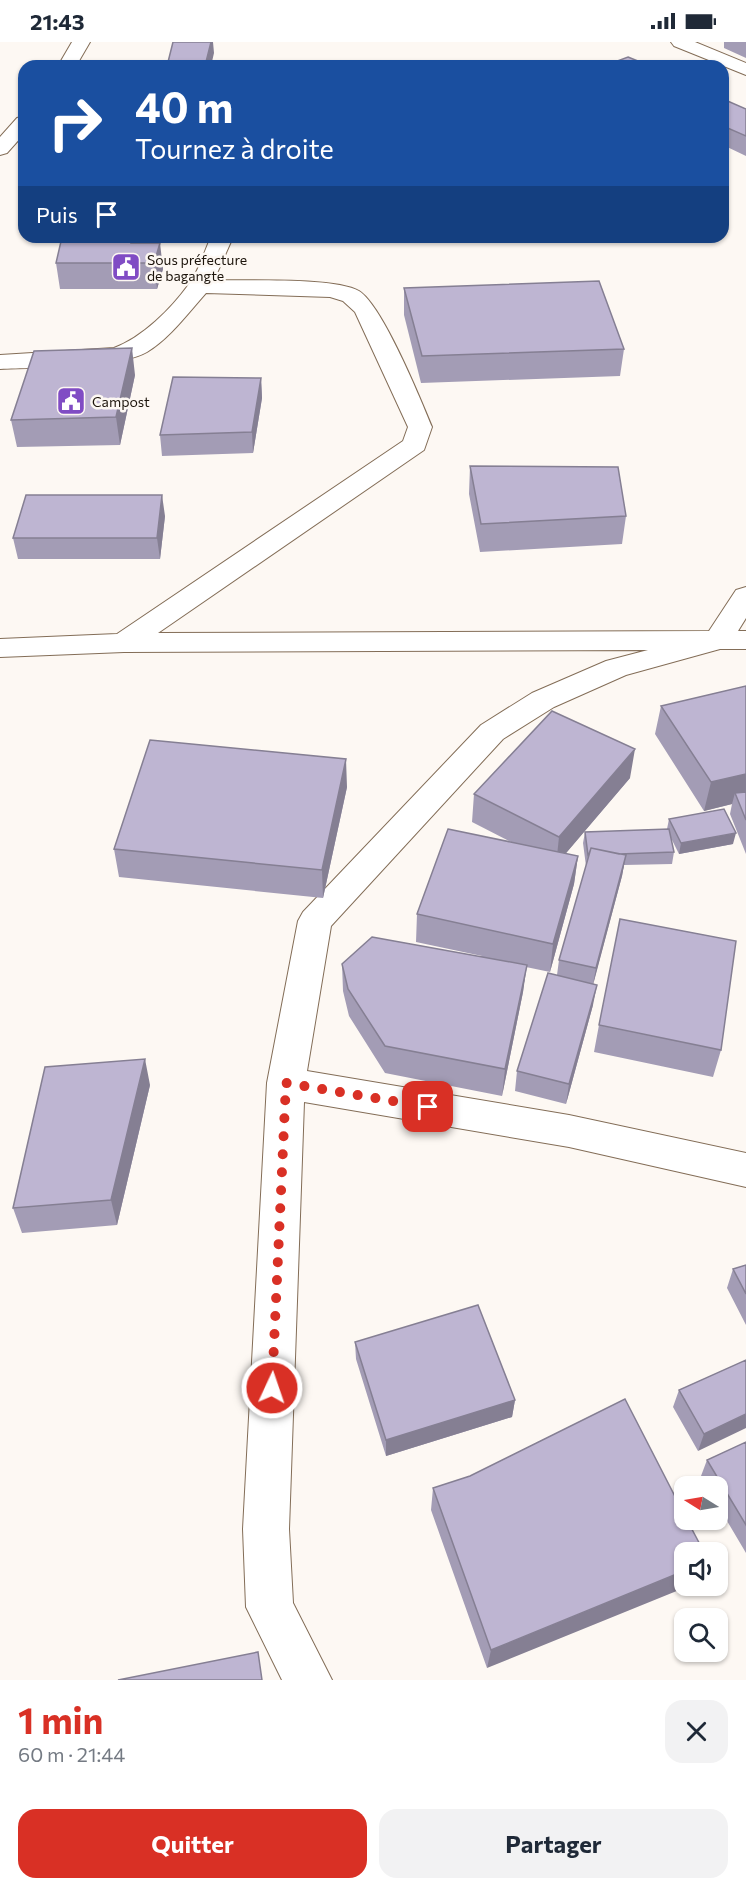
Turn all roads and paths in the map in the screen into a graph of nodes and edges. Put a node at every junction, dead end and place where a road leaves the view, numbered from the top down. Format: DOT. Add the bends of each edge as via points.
graph roads {
  1 [pos="81,42"];
  2 [pos="680,42"];
  3 [pos="70,60"];
  4 [pos="722,60"];
  5 [pos="729,63"];
  6 [pos="746,70"];
  7 [pos="18,129"];
  8 [pos="0,151"];
  9 [pos="18,152"];
  10 [pos="219,243"];
  11 [pos="200,286"];
  12 [pos="0,362"];
  13 [pos="746,596"];
  14 [pos="732,640"];
  15 [pos="124,643"];
  16 [pos="0,648"];
  17 [pos="286,1083"];
  18 [pos="746,1170"];
  19 [pos="308,1680"];
  1 -- 3 [label="street"];
  2 -- 4 [label="street"];
  5 -- 6 [label="street"];
  7 -- 8 [label="street"];
  8 -- 9 [label="street"];
  10 -- 11 [label="street"];
  11 -- 12 [label="street" via="157,333 118,355"];
  11 -- 15 [label="street" via="332,290 351,296 365,309 420,427 415,445"];
  13 -- 14 [label="street"];
  14 -- 15 [label="street"];
  14 -- 17 [label="street" via="616,668 543,700 492,732 315,921"];
  15 -- 16 [label="street"];
  17 -- 18 [label="street" via="569,1131"];
  17 -- 19 [label="street" via="266,1529 270,1607"];
}
